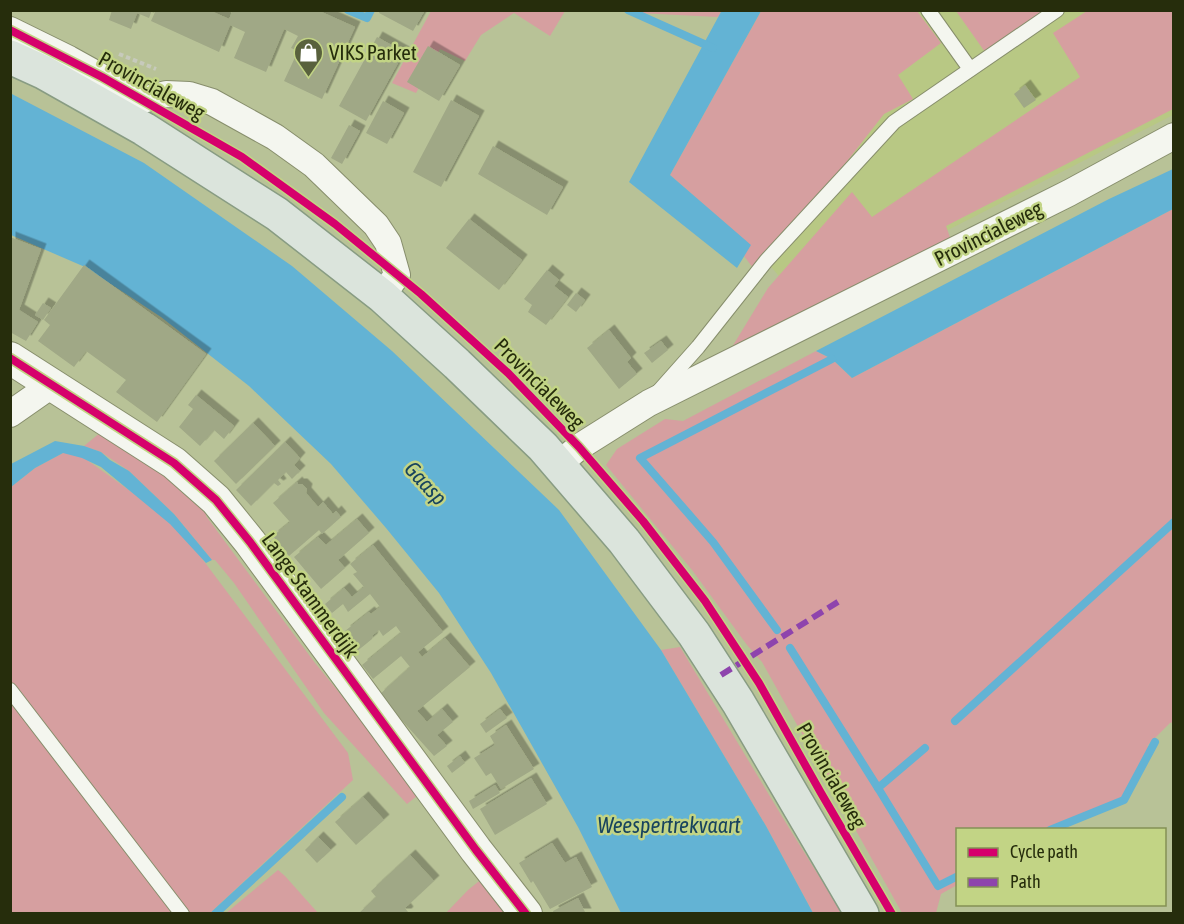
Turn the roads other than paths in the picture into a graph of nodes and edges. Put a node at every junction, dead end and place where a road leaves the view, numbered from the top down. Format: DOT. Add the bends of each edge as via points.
graph roads {
  1 [pos="928,10"];
  2 [pos="1057,10"];
  3 [pos="10,30"];
  4 [pos="10,57"];
  5 [pos="970,69"];
  6 [pos="1173,136"];
  7 [pos="382,296"];
  8 [pos="10,358"];
  9 [pos="53,384"];
  10 [pos="649,403"];
  11 [pos="10,414"];
  12 [pos="558,465"];
  13 [pos="10,690"];
  14 [pos="182,914"];
  15 [pos="526,914"];
  16 [pos="862,914"];
  1 -- 5 [label="lane"];
  2 -- 5 [label="lane"];
  3 -- 7 [label="street, Provincialeweg" via="144,100 166,94 189,95 212,102 275,137 314,165 376,225 388,243 397,275"];
  4 -- 7 [label="main road, Provincialeweg" via="144,129 277,214"];
  5 -- 10 [label="lane" via="894,122 766,261"];
  6 -- 10 [label="street, Provincialeweg" via="1069,193"];
  7 -- 12 [label="main road, Provincialeweg"];
  8 -- 9 [label="street, Lange Stammerdijk"];
  9 -- 11 [label="street"];
  9 -- 15 [label="street, Lange Stammerdijk" via="174,463 216,500"];
  10 -- 12 [label="street, Provincialeweg" via="579,447"];
  12 -- 16 [label="main road, Provincialeweg" via="624,541 694,634"];
  13 -- 14 [label="lane"];
}
